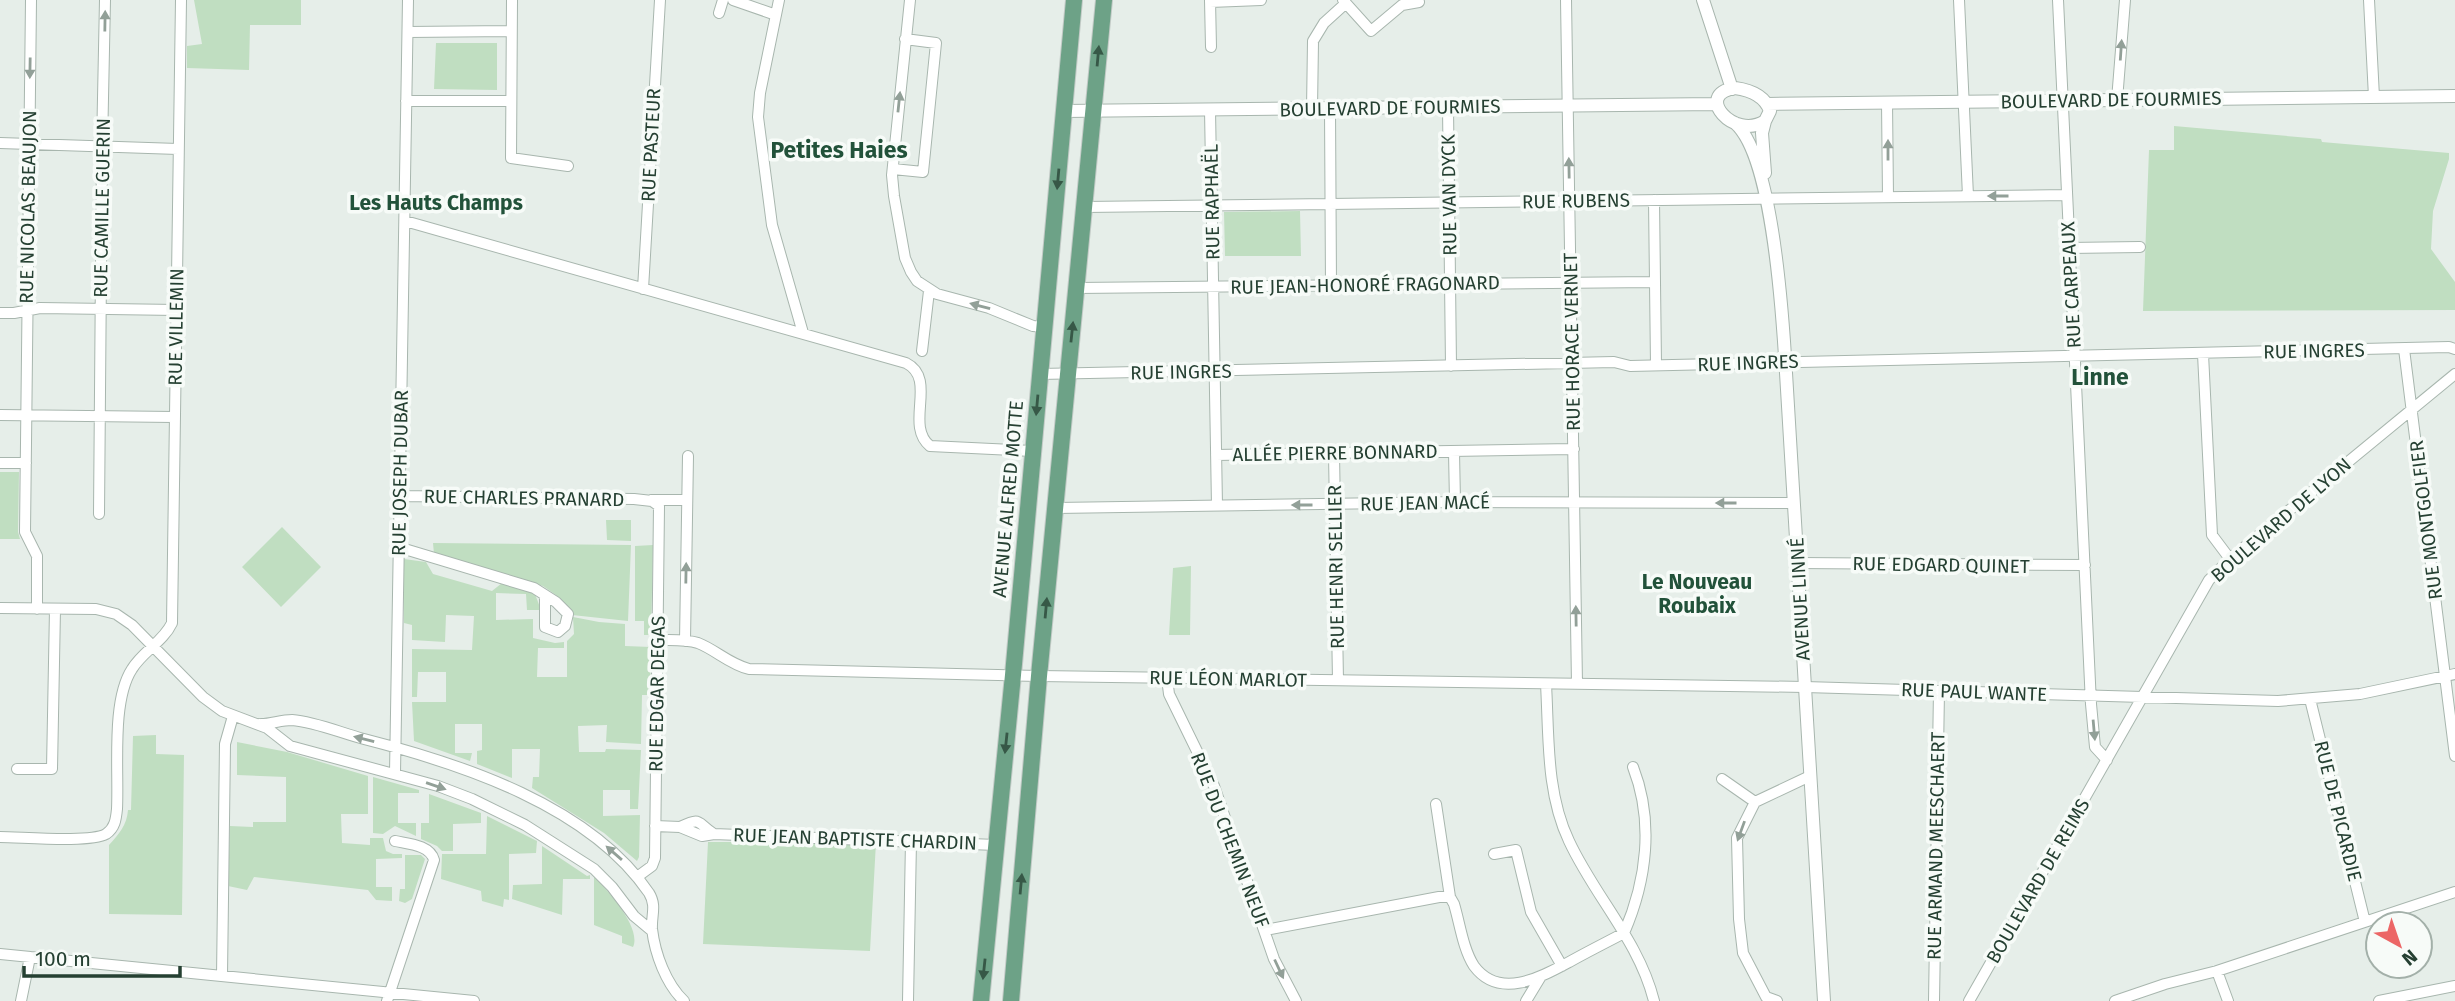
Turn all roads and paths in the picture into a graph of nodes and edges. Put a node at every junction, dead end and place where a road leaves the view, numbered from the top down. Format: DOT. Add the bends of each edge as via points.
graph roads {
  1 [pos="31,0"];
  2 [pos="105,0"];
  3 [pos="181,0"];
  4 [pos="408,0"];
  5 [pos="512,0"];
  6 [pos="660,0"];
  7 [pos="723,0"];
  8 [pos="733,0"];
  9 [pos="779,0"];
  10 [pos="910,0"];
  11 [pos="1074,0"];
  12 [pos="1104,0"];
  13 [pos="1261,0"];
  14 [pos="1566,0"];
  15 [pos="1703,0"];
  16 [pos="1959,0"];
  17 [pos="2058,0"];
  18 [pos="2125,0"];
  19 [pos="2369,0"];
  20 [pos="1210,1"];
  21 [pos="1344,1"];
  22 [pos="1419,2"];
  23 [pos="719,13"];
  24 [pos="776,15"];
  25 [pos="511,31"];
  26 [pos="408,32"];
  27 [pos="905,39"];
  28 [pos="1211,47"];
  29 [pos="1732,89"];
  30 [pos="2455,96"];
  31 [pos="2374,97"];
  32 [pos="2062,100"];
  33 [pos="2117,100"];
  34 [pos="406,101"];
  35 [pos="510,102"];
  36 [pos="1964,102"];
  37 [pos="1888,103"];
  38 [pos="1717,104"];
  39 [pos="1767,104"];
  40 [pos="1568,106"];
  41 [pos="1448,107"];
  42 [pos="1330,108"];
  43 [pos="1312,109"];
  44 [pos="1210,110"];
  45 [pos="1064,111"];
  46 [pos="1094,111"];
  47 [pos="1765,121"];
  48 [pos="1735,123"];
  49 [pos="0,143"];
  50 [pos="29,145"];
  51 [pos="102,147"];
  52 [pos="178,149"];
  53 [pos="568,166"];
  54 [pos="893,170"];
  55 [pos="2067,195"];
  56 [pos="1968,196"];
  57 [pos="1888,197"];
  58 [pos="1766,198"];
  59 [pos="1654,200"];
  60 [pos="1570,201"];
  61 [pos="1450,202"];
  62 [pos="1331,204"];
  63 [pos="1212,205"];
  64 [pos="1084,207"];
  65 [pos="405,220"];
  66 [pos="2140,247"];
  67 [pos="2069,248"];
  68 [pos="1654,282"];
  69 [pos="1571,284"];
  70 [pos="1450,285"];
  71 [pos="1331,286"];
  72 [pos="1213,287"];
  73 [pos="1077,288"];
  74 [pos="643,289"];
  75 [pos="929,291"];
  76 [pos="27,310"];
  77 [pos="101,310"];
  78 [pos="177,310"];
  79 [pos="0,313"];
  80 [pos="1044,327"];
  81 [pos="803,333"];
  82 [pos="2404,349"];
  83 [pos="2455,349"];
  84 [pos="922,351"];
  85 [pos="2203,354"];
  86 [pos="2074,355"];
  87 [pos="1786,361"];
  88 [pos="1573,363"];
  89 [pos="1656,365"];
  90 [pos="1451,366"];
  91 [pos="1214,372"];
  92 [pos="1040,374"];
  93 [pos="2455,374"];
  94 [pos="1068,375"];
  95 [pos="2413,409"];
  96 [pos="0,415"];
  97 [pos="26,415"];
  98 [pos="100,416"];
  99 [pos="174,417"];
  100 [pos="1574,449"];
  101 [pos="1033,451"];
  102 [pos="1454,452"];
  103 [pos="1334,454"];
  104 [pos="1216,455"];
  105 [pos="688,456"];
  106 [pos="0,463"];
  107 [pos="26,463"];
  108 [pos="400,496"];
  109 [pos="687,500"];
  110 [pos="653,502"];
  111 [pos="1455,502"];
  112 [pos="1575,502"];
  113 [pos="1794,503"];
  114 [pos="1336,504"];
  115 [pos="1217,505"];
  116 [pos="1056,508"];
  117 [pos="99,514"];
  118 [pos="398,547"];
  119 [pos="2230,559"];
  120 [pos="1798,563"];
  121 [pos="2084,565"];
  122 [pos="545,596"];
  123 [pos="0,608"];
  124 [pos="37,609"];
  125 [pos="55,609"];
  126 [pos="658,640"];
  127 [pos="685,641"];
  128 [pos="153,646"];
  129 [pos="1013,675"];
  130 [pos="2450,675"];
  131 [pos="1040,676"];
  132 [pos="1167,678"];
  133 [pos="1338,680"];
  134 [pos="1546,684"];
  135 [pos="1577,684"];
  136 [pos="1805,687"];
  137 [pos="1939,691"];
  138 [pos="2091,695"];
  139 [pos="2143,696"];
  140 [pos="2310,699"];
  141 [pos="233,716"];
  142 [pos="258,724"];
  143 [pos="397,747"];
  144 [pos="2455,756"];
  145 [pos="2107,760"];
  146 [pos="1633,767"];
  147 [pos="17,769"];
  148 [pos="395,774"];
  149 [pos="1810,776"];
  150 [pos="1722,779"];
  151 [pos="1755,802"];
  152 [pos="1436,804"];
  153 [pos="655,827"];
  154 [pos="0,836"];
  155 [pos="395,841"];
  156 [pos="911,841"];
  157 [pos="996,845"];
  158 [pos="1494,854"];
  159 [pos="637,877"];
  160 [pos="2455,892"];
  161 [pos="1450,897"];
  162 [pos="2401,910"];
  163 [pos="2364,918"];
  164 [pos="2364,922"];
  165 [pos="1265,930"];
  166 [pos="652,931"];
  167 [pos="1624,933"];
  168 [pos="0,954"];
  169 [pos="30,957"];
  170 [pos="1562,966"];
  171 [pos="2217,971"];
  172 [pos="223,976"];
  173 [pos="1540,978"];
  174 [pos="2455,986"];
  175 [pos="389,996"];
  176 [pos="2128,999"];
  177 [pos="1767,1000"];
  178 [pos="21,1001"];
  179 [pos="474,1001"];
  180 [pos="683,1001"];
  181 [pos="908,1001"];
  182 [pos="981,1001"];
  183 [pos="1011,1001"];
  184 [pos="1296,1001"];
  185 [pos="1526,1001"];
  186 [pos="1654,1001"];
  187 [pos="1824,1001"];
  188 [pos="1934,1001"];
  189 [pos="1969,1001"];
  190 [pos="2115,1001"];
  191 [pos="2228,1001"];
  192 [pos="2379,1001"];
  1 -- 50 [label="street, RUE NICOLAS BEAUJON, one-way"];
  51 -- 2 [label="street, RUE CAMILLE GUERIN, one-way"];
  3 -- 52 [label="street, RUE VILLEMIN"];
  4 -- 26 [label="street, RUE JOSEPH DUBAR"];
  5 -- 25 [label="street"];
  6 -- 74 [label="street, RUE PASTEUR"];
  7 -- 23 [label="street"];
  8 -- 24 [label="street"];
  9 -- 24 [label="street"];
  10 -- 27 [label="street"];
  11 -- 45 [label="main road, AVENUE ALFRED MOTTE"];
  46 -- 12 [label="main road, one-way"];
  13 -- 20 [label="street"];
  14 -- 40 [label="street, RUE HORACE VERNET"];
  15 -- 29 [label="street"];
  16 -- 36 [label="street"];
  17 -- 32 [label="street, RUE CARPEAUX"];
  33 -- 18 [label="street, one-way"];
  19 -- 31 [label="street"];
  20 -- 28 [label="street"];
  21 -- 22 [label="street" via="1371,32 1405,3"];
  21 -- 43 [label="street" via="1313,41"];
  24 -- 81 [label="street" via="758,117 772,225"];
  25 -- 26 [label="street"];
  25 -- 35 [label="street"];
  26 -- 34 [label="street, RUE JOSEPH DUBAR"];
  54 -- 27 [label="street, one-way"];
  27 -- 54 [label="street" via="936,44 935,56 923,172"];
  29 -- 38 [label="street" via="1721,94"];
  29 -- 39 [label="street" via="1750,91"];
  30 -- 31 [label="street, BOULEVARD DE FOURMIES"];
  31 -- 33 [label="street, BOULEVARD DE FOURMIES"];
  32 -- 33 [label="street, BOULEVARD DE FOURMIES"];
  32 -- 36 [label="street, BOULEVARD DE FOURMIES"];
  32 -- 55 [label="street, RUE CARPEAUX"];
  34 -- 35 [label="street"];
  34 -- 65 [label="street, RUE JOSEPH DUBAR"];
  35 -- 53 [label="street" via="511,158"];
  36 -- 37 [label="street, BOULEVARD DE FOURMIES"];
  36 -- 56 [label="street"];
  37 -- 39 [label="street, BOULEVARD DE FOURMIES"];
  57 -- 37 [label="street, one-way"];
  38 -- 40 [label="street, BOULEVARD DE FOURMIES"];
  38 -- 48 [label="street" via="1722,115"];
  39 -- 47 [label="street"];
  40 -- 41 [label="street, BOULEVARD DE FOURMIES"];
  60 -- 40 [label="street, RUE HORACE VERNET, one-way"];
  41 -- 42 [label="street, BOULEVARD DE FOURMIES"];
  41 -- 61 [label="street, RUE VAN DYCK"];
  42 -- 43 [label="street, BOULEVARD DE FOURMIES"];
  42 -- 62 [label="street"];
  43 -- 44 [label="street, BOULEVARD DE FOURMIES"];
  44 -- 46 [label="street, BOULEVARD DE FOURMIES"];
  44 -- 63 [label="street, RUE RAPHAËL"];
  45 -- 46 [label="street, BOULEVARD DE FOURMIES"];
  45 -- 80 [label="main road, AVENUE ALFRED MOTTE, one-way"];
  46 -- 64 [label="main road"];
  47 -- 48 [label="street" via="1753,126"];
  47 -- 58 [label="street, AVENUE LINNÉ"];
  48 -- 58 [label="street, AVENUE LINNÉ" via="1749,142"];
  49 -- 50 [label="street"];
  50 -- 51 [label="street"];
  50 -- 76 [label="street, RUE NICOLAS BEAUJON"];
  51 -- 52 [label="street"];
  51 -- 77 [label="street, RUE CAMILLE GUERIN"];
  52 -- 78 [label="street, RUE VILLEMIN"];
  54 -- 75 [label="street" via="907,262"];
  55 -- 56 [label="street, RUE RUBENS, one-way"];
  55 -- 67 [label="street, RUE CARPEAUX"];
  56 -- 57 [label="street, RUE RUBENS"];
  57 -- 58 [label="street, RUE RUBENS"];
  58 -- 59 [label="street, RUE RUBENS"];
  58 -- 87 [label="street, AVENUE LINNÉ"];
  59 -- 60 [label="street, RUE RUBENS"];
  59 -- 68 [label="street"];
  60 -- 61 [label="street, RUE RUBENS"];
  60 -- 69 [label="street, RUE HORACE VERNET"];
  61 -- 62 [label="street, RUE RUBENS"];
  61 -- 70 [label="street, RUE VAN DYCK"];
  62 -- 63 [label="street, RUE RUBENS"];
  62 -- 71 [label="street"];
  63 -- 64 [label="street, RUE RUBENS"];
  63 -- 72 [label="street, RUE RAPHAËL"];
  64 -- 73 [label="main road"];
  65 -- 74 [label="street"];
  65 -- 108 [label="street, RUE JOSEPH DUBAR"];
  66 -- 67 [label="street"];
  67 -- 86 [label="street, RUE CARPEAUX"];
  68 -- 69 [label="street, RUE JEAN-HONORÉ FRAGONARD"];
  68 -- 89 [label="street"];
  69 -- 70 [label="street, RUE JEAN-HONORÉ FRAGONARD"];
  69 -- 88 [label="street, RUE HORACE VERNET"];
  70 -- 71 [label="street, RUE JEAN-HONORÉ FRAGONARD"];
  70 -- 90 [label="street, RUE VAN DYCK"];
  71 -- 72 [label="street, RUE JEAN-HONORÉ FRAGONARD"];
  72 -- 73 [label="street, RUE JEAN-HONORÉ FRAGONARD"];
  72 -- 91 [label="street, RUE RAPHAËL"];
  94 -- 73 [label="main road, one-way"];
  74 -- 81 [label="street"];
  80 -- 75 [label="street, one-way"];
  75 -- 84 [label="street"];
  76 -- 77 [label="street"];
  76 -- 79 [label="street"];
  76 -- 97 [label="street, RUE NICOLAS BEAUJON"];
  77 -- 78 [label="street"];
  77 -- 98 [label="street, RUE CAMILLE GUERIN"];
  78 -- 99 [label="street, RUE VILLEMIN"];
  80 -- 92 [label="main road, AVENUE ALFRED MOTTE"];
  81 -- 101 [label="street" via="911,365 920,377 920,432 933,448"];
  82 -- 83 [label="street, RUE INGRES"];
  82 -- 85 [label="street, RUE INGRES"];
  82 -- 95 [label="street, RUE MONTGOLFIER"];
  85 -- 86 [label="street, RUE INGRES"];
  85 -- 119 [label="street" via="2212,535"];
  86 -- 87 [label="street, RUE INGRES"];
  86 -- 121 [label="street, RUE CARPEAUX"];
  87 -- 89 [label="street, RUE INGRES"];
  87 -- 113 [label="street, AVENUE LINNÉ"];
  88 -- 89 [label="street, RUE INGRES"];
  88 -- 90 [label="street, RUE INGRES"];
  88 -- 100 [label="street, RUE HORACE VERNET"];
  90 -- 91 [label="street, RUE INGRES"];
  91 -- 94 [label="street, RUE INGRES"];
  91 -- 104 [label="street, RUE RAPHAËL"];
  92 -- 94 [label="street, RUE INGRES"];
  92 -- 101 [label="main road, AVENUE ALFRED MOTTE, one-way"];
  93 -- 95 [label="street, BOULEVARD DE LYON"];
  94 -- 116 [label="main road"];
  95 -- 119 [label="street, BOULEVARD DE LYON"];
  95 -- 130 [label="street, RUE MONTGOLFIER"];
  96 -- 97 [label="street"];
  97 -- 98 [label="street"];
  97 -- 107 [label="street, RUE NICOLAS BEAUJON"];
  98 -- 99 [label="street"];
  98 -- 117 [label="street, RUE CAMILLE GUERIN"];
  99 -- 128 [label="street, RUE VILLEMIN" via="172,620"];
  100 -- 102 [label="street, ALLÉE PIERRE BONNARD"];
  100 -- 112 [label="street, RUE HORACE VERNET"];
  101 -- 129 [label="main road, AVENUE ALFRED MOTTE"];
  102 -- 103 [label="street, ALLÉE PIERRE BONNARD"];
  102 -- 111 [label="street, ALLÉE PIERRE BONNARD"];
  103 -- 104 [label="street, ALLÉE PIERRE BONNARD"];
  103 -- 114 [label="street, RUE HENRI SELLIER"];
  104 -- 115 [label="street, RUE RAPHAËL"];
  105 -- 109 [label="street, RUE EDGAR DEGAS"];
  106 -- 107 [label="street"];
  107 -- 124 [label="street, RUE NICOLAS BEAUJON" via="25,532 37,556"];
  108 -- 110 [label="street, RUE CHARLES PRANARD"];
  108 -- 118 [label="street, RUE JOSEPH DUBAR"];
  109 -- 110 [label="street, RUE CHARLES PRANARD"];
  127 -- 109 [label="street, RUE EDGAR DEGAS, one-way"];
  110 -- 126 [label="street, RUE EDGAR DEGAS" via="660,513"];
  111 -- 112 [label="street, RUE JEAN MACÉ"];
  111 -- 114 [label="street, RUE JEAN MACÉ"];
  113 -- 112 [label="street, RUE JEAN MACÉ, one-way"];
  135 -- 112 [label="street, RUE HORACE VERNET, one-way"];
  113 -- 120 [label="street, AVENUE LINNÉ"];
  114 -- 115 [label="street, RUE JEAN MACÉ, one-way"];
  114 -- 133 [label="street, RUE HENRI SELLIER"];
  115 -- 116 [label="street, RUE JEAN MACÉ"];
  131 -- 116 [label="main road, one-way"];
  118 -- 122 [label="street" via="530,586"];
  118 -- 143 [label="street, RUE JOSEPH DUBAR"];
  119 -- 139 [label="street, BOULEVARD DE LYON" via="2206,584"];
  120 -- 121 [label="street, RUE EDGARD QUINET"];
  120 -- 136 [label="street, AVENUE LINNÉ"];
  121 -- 138 [label="street, RUE CARPEAUX"];
  123 -- 124 [label="street"];
  124 -- 125 [label="street"];
  125 -- 128 [label="street" via="116,614"];
  125 -- 147 [label="street" via="52,769"];
  126 -- 127 [label="street, RUE LÉON MARLOT"];
  126 -- 153 [label="street, RUE EDGAR DEGAS"];
  127 -- 129 [label="street, RUE LÉON MARLOT" via="748,669"];
  128 -- 141 [label="street" via="203,697"];
  128 -- 154 [label="street, RUE VILLEMIN" via="131,669 121,691 114,826 99,837"];
  129 -- 131 [label="street, RUE LÉON MARLOT"];
  129 -- 157 [label="main road, AVENUE ALFRED MOTTE, one-way"];
  130 -- 140 [label="street, RUE PAUL WANTE" via="2360,694"];
  130 -- 144 [label="street, RUE MONTGOLFIER"];
  131 -- 132 [label="street, RUE LÉON MARLOT"];
  183 -- 131 [label="main road, one-way"];
  132 -- 133 [label="street, RUE LÉON MARLOT"];
  132 -- 165 [label="street, RUE DU CHEMIN NEUF" via="1169,694 1217,794"];
  133 -- 134 [label="street, RUE LÉON MARLOT"];
  134 -- 135 [label="street, RUE LÉON MARLOT"];
  134 -- 167 [label="street" via="1558,813 1578,859"];
  135 -- 136 [label="street, RUE LÉON MARLOT"];
  136 -- 137 [label="street, RUE PAUL WANTE"];
  136 -- 149 [label="street, AVENUE LINNÉ"];
  137 -- 138 [label="street, RUE PAUL WANTE"];
  137 -- 188 [label="street, RUE ARMAND MEESCHAERT"];
  138 -- 139 [label="street, RUE PAUL WANTE"];
  138 -- 145 [label="street, one-way" via="2095,747"];
  139 -- 140 [label="street, RUE PAUL WANTE"];
  139 -- 145 [label="street, BOULEVARD DE REIMS"];
  140 -- 163 [label="street, RUE DE PICARDIE"];
  141 -- 142 [label="street"];
  141 -- 172 [label="street" via="225,744"];
  143 -- 142 [label="street, one-way" via="296,721"];
  142 -- 148 [label="street" via="290,746"];
  143 -- 148 [label="street, RUE JOSEPH DUBAR"];
  159 -- 143 [label="street, one-way" via="597,839 527,796"];
  145 -- 189 [label="street, BOULEVARD DE REIMS"];
  146 -- 167 [label="street" via="1643,798 1646,849"];
  148 -- 166 [label="street, one-way" via="472,799 544,835 594,869"];
  149 -- 151 [label="street"];
  149 -- 187 [label="street, AVENUE LINNÉ"];
  150 -- 151 [label="street"];
  151 -- 177 [label="street, one-way" via="1737,838 1739,919 1743,953"];
  152 -- 161 [label="street"];
  153 -- 156 [label="street, RUE JEAN BAPTISTE CHARDIN" via="680,827 702,836"];
  153 -- 159 [label="street, RUE EDGAR DEGAS" via="654,862"];
  155 -- 175 [label="street" via="421,847 432,854 434,864"];
  156 -- 157 [label="street, RUE JEAN BAPTISTE CHARDIN"];
  156 -- 181 [label="street"];
  157 -- 182 [label="main road, AVENUE ALFRED MOTTE, one-way"];
  158 -- 170 [label="street" via="1517,850 1531,912"];
  159 -- 166 [label="street" via="654,903"];
  160 -- 162 [label="street"];
  161 -- 165 [label="street"];
  161 -- 173 [label="street" via="1472,964 1483,976 1503,985"];
  164 -- 171 [label="street"];
  165 -- 184 [label="street, RUE DU CHEMIN NEUF, one-way"];
  166 -- 180 [label="street" via="665,974"];
  167 -- 170 [label="street"];
  167 -- 186 [label="street" via="1646,973"];
  168 -- 169 [label="street"];
  169 -- 172 [label="street"];
  169 -- 178 [label="street"];
  170 -- 173 [label="street"];
  171 -- 176 [label="street"];
  171 -- 191 [label="street"];
  172 -- 175 [label="street"];
  173 -- 185 [label="street"];
  174 -- 192 [label="street"];
  175 -- 179 [label="street"];
  176 -- 190 [label="street"];
}
